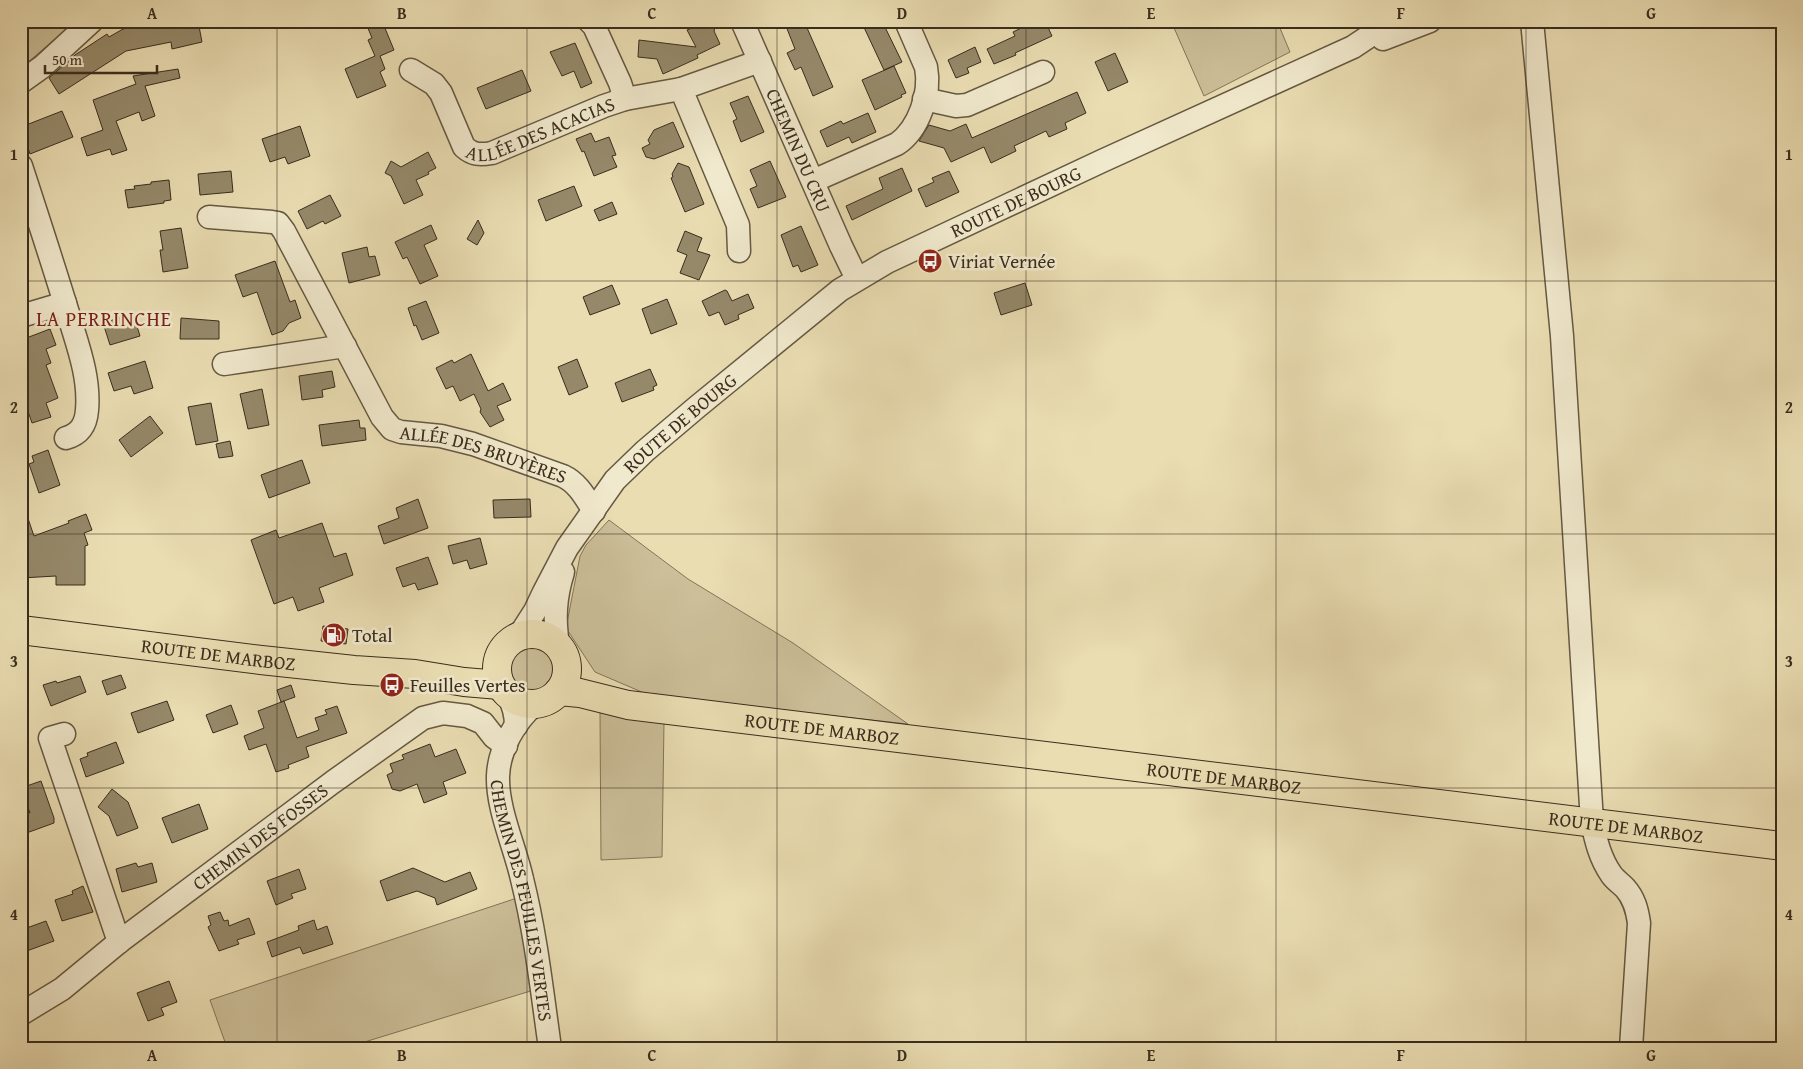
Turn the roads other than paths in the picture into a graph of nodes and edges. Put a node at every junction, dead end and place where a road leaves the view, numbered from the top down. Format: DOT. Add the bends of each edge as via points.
graph roads {
  1 [pos="92,21"];
  2 [pos="589,21"];
  3 [pos="742,21"];
  4 [pos="906,21"];
  5 [pos="1397,21"];
  6 [pos="1430,21"];
  7 [pos="1532,21"];
  8 [pos="1353,47"];
  9 [pos="760,61"];
  10 [pos="411,70"];
  11 [pos="1043,72"];
  12 [pos="21,82"];
  13 [pos="681,89"];
  14 [pos="624,99"];
  15 [pos="924,99"];
  16 [pos="21,166"];
  17 [pos="813,181"];
  18 [pos="208,216"];
  19 [pos="739,251"];
  20 [pos="857,279"];
  21 [pos="65,303"];
  22 [pos="21,316"];
  23 [pos="344,346"];
  24 [pos="224,364"];
  25 [pos="66,438"];
  26 [pos="587,520"];
  27 [pos="21,630"];
  28 [pos="519,636"];
  29 [pos="499,655"];
  30 [pos="561,668"];
  31 [pos="415,674"];
  32 [pos="504,690"];
  33 [pos="535,704"];
  34 [pos="64,734"];
  35 [pos="511,736"];
  36 [pos="1592,822"];
  37 [pos="1782,846"];
  38 [pos="119,942"];
  39 [pos="21,1014"];
  40 [pos="550,1048"];
  41 [pos="1631,1048"];
  1 -- 12 [label="street"];
  2 -- 14 [label="street, ALLÉE DES ACACIAS" via="620,83"];
  3 -- 9 [label="street, CHEMIN DU CRU"];
  4 -- 15 [label="street" via="926,67 928,83"];
  5 -- 8 [label="street, ROUTE DE BOURG"];
  6 -- 8 [label="street, ROUTE DE BOURG"];
  7 -- 36 [label="street" via="1562,336"];
  8 -- 20 [label="street, ROUTE DE BOURG" via="1018,200"];
  9 -- 13 [label="street, ALLÉE DES ACACIAS"];
  9 -- 17 [label="street, CHEMIN DU CRU"];
  10 -- 14 [label="street, ALLÉE DES ACACIAS" via="434,84 464,147 480,155"];
  11 -- 15 [label="street" via="967,105 956,106"];
  13 -- 14 [label="street, ALLÉE DES ACACIAS"];
  13 -- 19 [label="street" via="738,225"];
  15 -- 17 [label="street" via="917,121 904,139"];
  16 -- 21 [label="street"];
  17 -- 20 [label="street, CHEMIN DU CRU"];
  18 -- 23 [label="street, ALLÉE DES BRUYÈRES" via="278,224"];
  20 -- 26 [label="street, ROUTE DE BOURG" via="645,451 615,480"];
  21 -- 22 [label="street"];
  21 -- 25 [label="street" via="83,362 88,393 88,411 81,430"];
  23 -- 24 [label="street"];
  23 -- 26 [label="street, ALLÉE DES BRUYÈRES" via="382,417 392,429 473,444 572,480 578,487"];
  26 -- 28 [label="street, ROUTE DE BOURG" via="567,548 536,611"];
  26 -- 30 [label="street, ROUTE DE BOURG" via="562,574 557,596 554,622"];
  27 -- 31 [label="main road, ROUTE DE MARBOZ" via="261,660"];
  28 -- 29 [label="main road"];
  28 -- 30 [label="main road" via="529,634 549,638"];
  29 -- 31 [label="main road, ROUTE DE MARBOZ" via="482,663"];
  29 -- 32 [label="main road" via="497,675"];
  30 -- 33 [label="main road" via="552,697"];
  30 -- 36 [label="main road, ROUTE DE MARBOZ" via="580,693 628,705"];
  31 -- 32 [label="main road, ROUTE DE MARBOZ"];
  32 -- 33 [label="main road" via="525,704"];
  32 -- 35 [label="street" via="514,705 516,715"];
  33 -- 35 [label="street" via="523,714"];
  34 -- 38 [label="street" via="50,738"];
  35 -- 38 [label="street, CHEMIN DES FOSSES" via="494,737 483,723 466,716 443,713 423,718"];
  35 -- 40 [label="street, CHEMIN DES FEUILLES VERTES" via="500,765 500,791 534,936"];
  36 -- 37 [label="main road, ROUTE DE MARBOZ"];
  36 -- 41 [label="street" via="1604,861 1638,909 1639,942"];
  38 -- 39 [label="street, CHEMIN DES FOSSES" via="62,989"];
}
